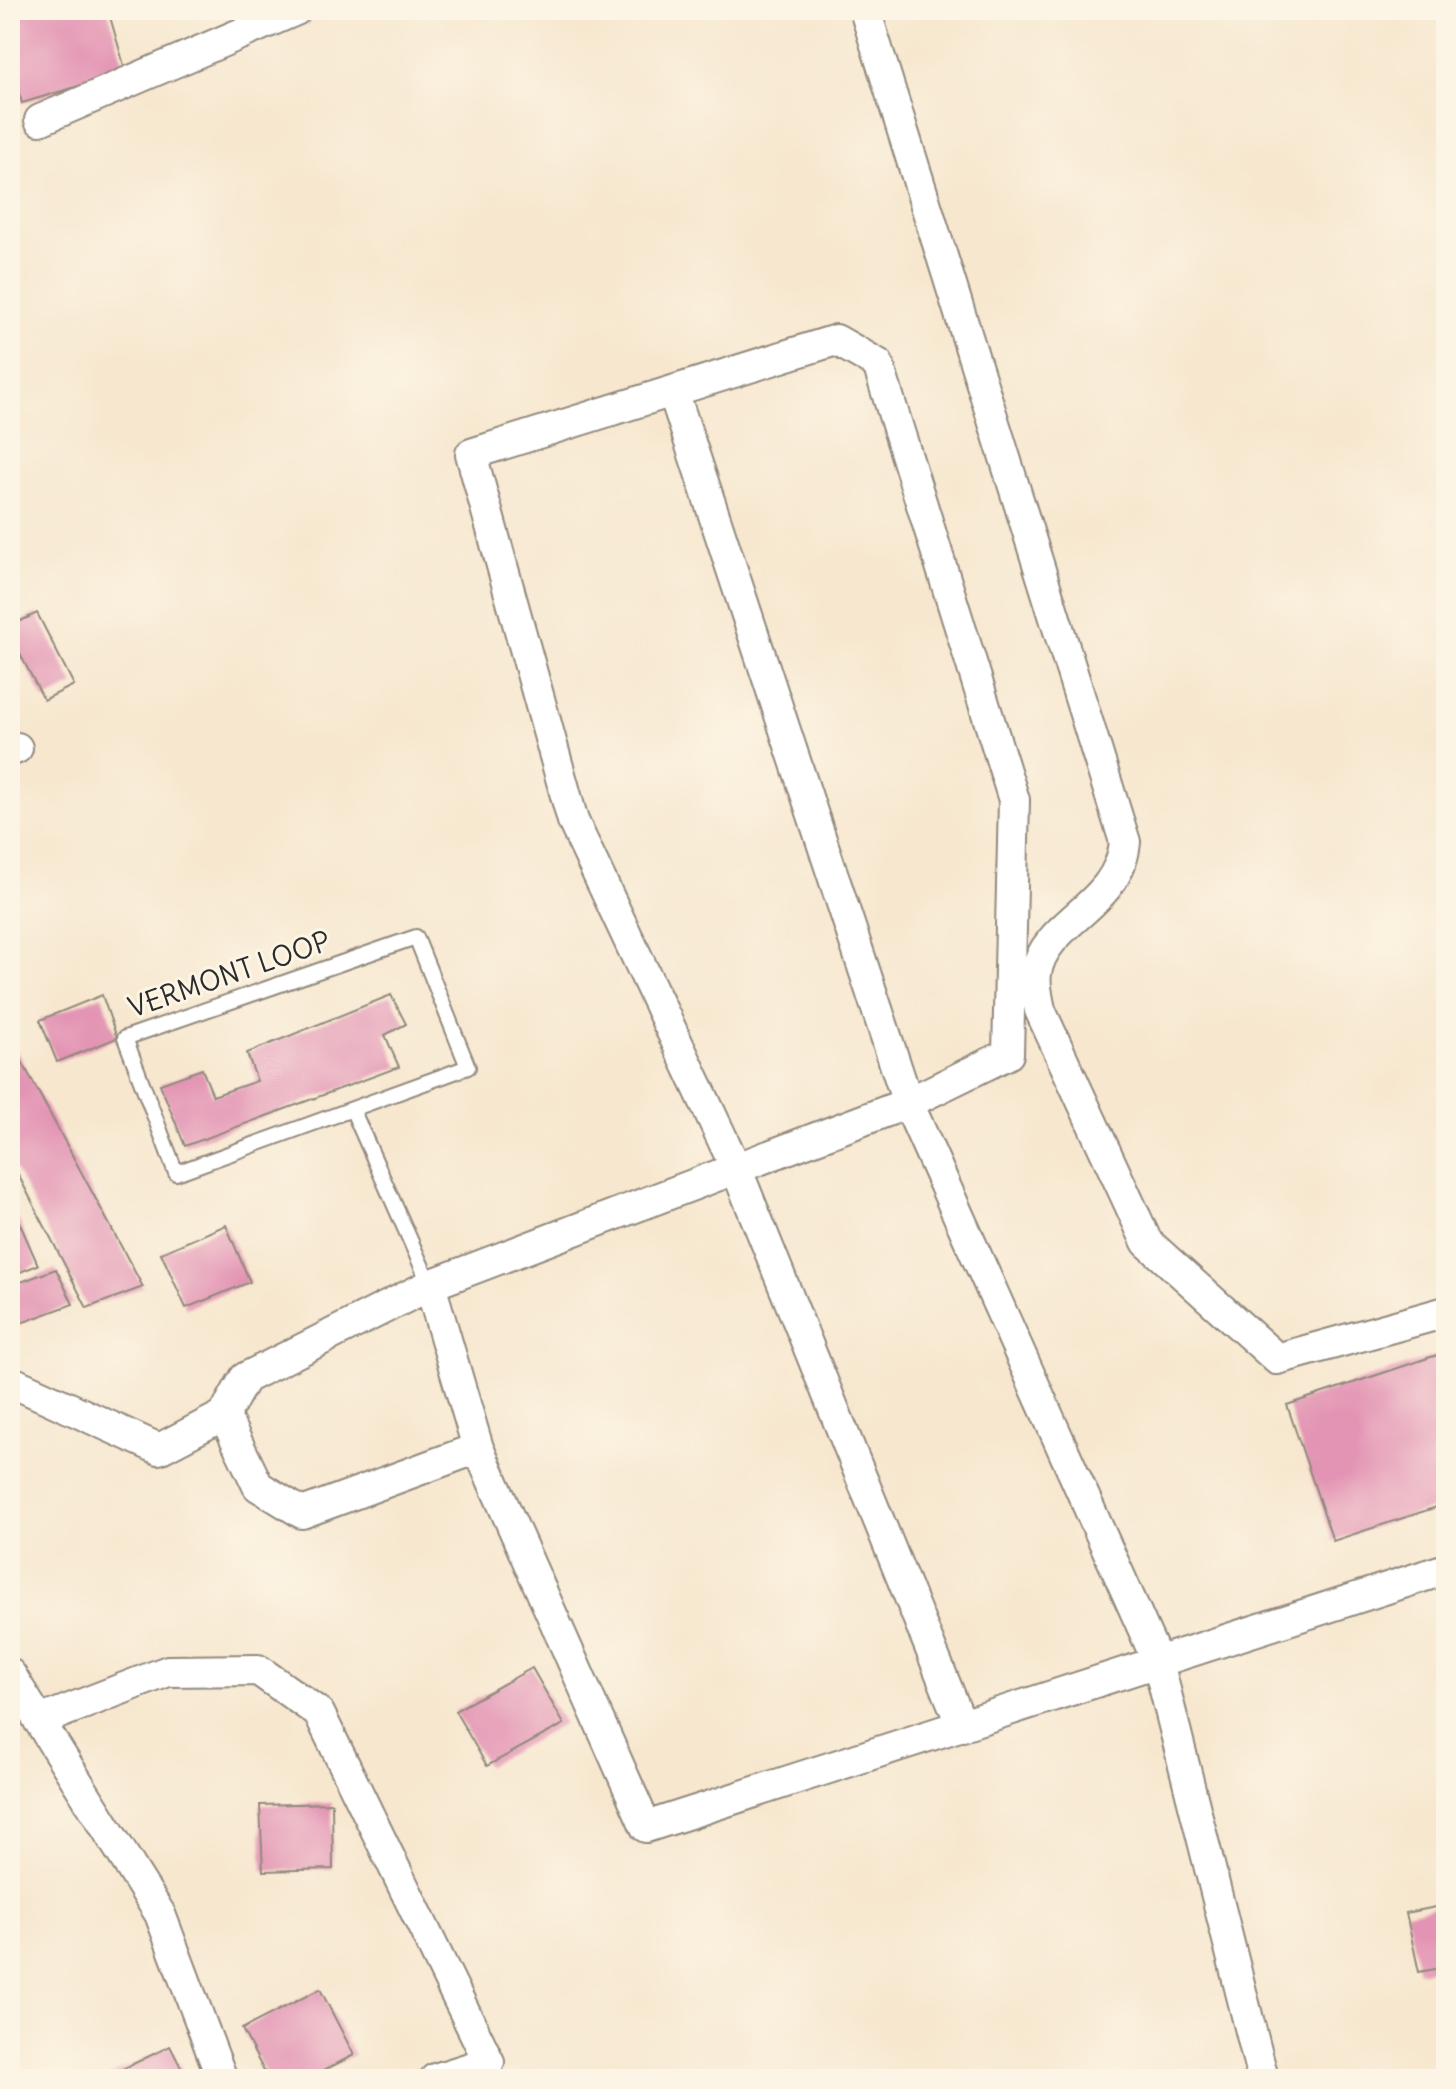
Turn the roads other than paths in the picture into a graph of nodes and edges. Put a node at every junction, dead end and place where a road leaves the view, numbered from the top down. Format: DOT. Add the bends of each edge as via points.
graph roads {
  1 [pos="296,10"];
  2 [pos="865,10"];
  3 [pos="40,120"];
  4 [pos="673,391"];
  5 [pos="908,1103"];
  6 [pos="353,1111"];
  7 [pos="736,1168"];
  8 [pos="430,1285"];
  9 [pos="1446,1312"];
  10 [pos="10,1381"];
  11 [pos="224,1415"];
  12 [pos="478,1448"];
  13 [pos="1446,1569"];
  14 [pos="1158,1662"];
  15 [pos="10,1674"];
  16 [pos="39,1721"];
  17 [pos="962,1726"];
  18 [pos="222,2079"];
  19 [pos="435,2079"];
  20 [pos="1263,2079"];
  1 -- 3 [label="street"];
  2 -- 9 [label="street" via="1125,842 1123,863 1113,882 1045,950 1035,974 1040,1010 1147,1242 1277,1359"];
  4 -- 5 [label="street"];
  4 -- 5 [label="street" via="836,340 878,364 1014,800 1008,1054"];
  4 -- 7 [label="street" via="471,454 573,821"];
  5 -- 7 [label="street"];
  5 -- 14 [label="street"];
  6 -- 6 [label="lane, VERMONT LOOP" via="176,1173 125,1038 416,937 468,1067"];
  6 -- 8 [label="lane"];
  7 -- 8 [label="street"];
  7 -- 17 [label="street"];
  8 -- 11 [label="street" via="245,1378"];
  8 -- 12 [label="street"];
  10 -- 11 [label="street" via="159,1449"];
  11 -- 12 [label="street" via="258,1486 302,1513"];
  12 -- 17 [label="street" via="646,1827"];
  13 -- 14 [label="street"];
  14 -- 17 [label="street"];
  14 -- 20 [label="street"];
  15 -- 16 [label="street"];
  16 -- 18 [label="street" via="160,1914"];
  16 -- 19 [label="street" via="168,1671 258,1670 319,1713 489,2062"];
}
